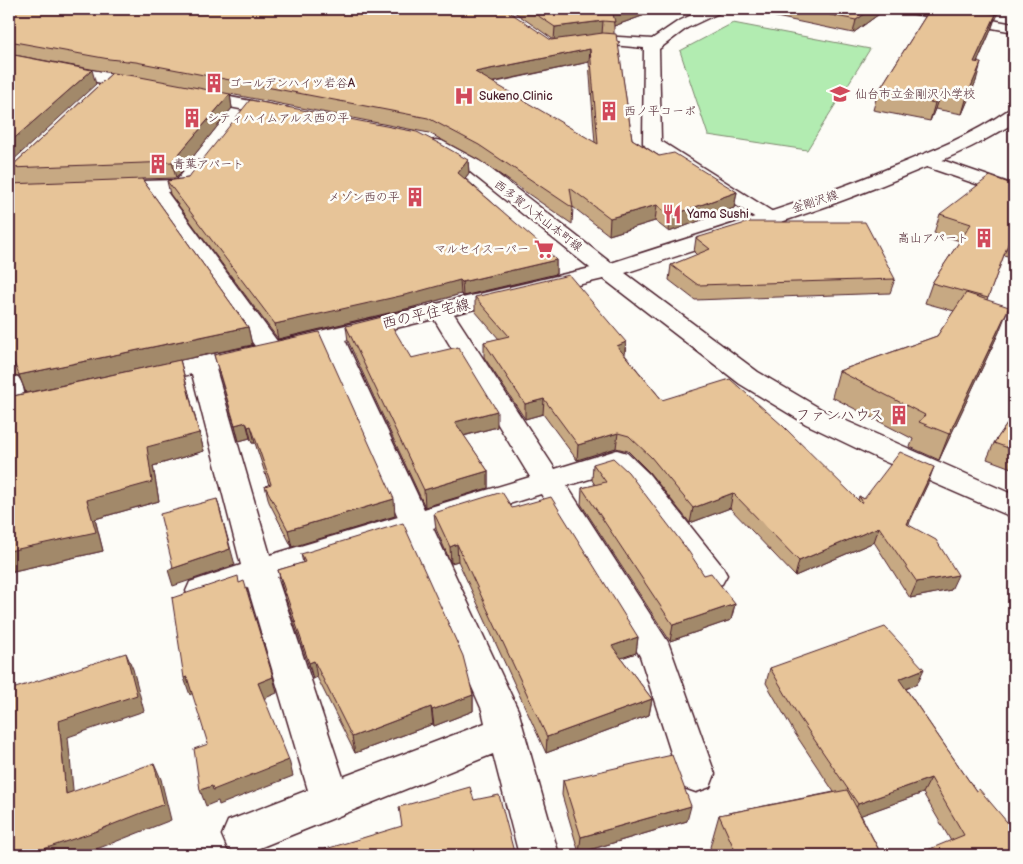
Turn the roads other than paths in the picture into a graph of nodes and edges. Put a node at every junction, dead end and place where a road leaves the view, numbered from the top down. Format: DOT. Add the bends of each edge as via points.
graph roads {
  1 [pos="716,9"];
  2 [pos="910,9"];
  3 [pos="675,12"];
  4 [pos="693,17"];
  5 [pos="1014,28"];
  6 [pos="655,44"];
  7 [pos="568,45"];
  8 [pos="9,60"];
  9 [pos="1014,114"];
  10 [pos="303,116"];
  11 [pos="415,138"];
  12 [pos="211,150"];
  13 [pos="925,160"];
  14 [pos="153,187"];
  15 [pos="96,189"];
  16 [pos="1014,191"];
  17 [pos="769,218"];
  18 [pos="608,271"];
  19 [pos="440,310"];
  20 [pos="330,336"];
  21 [pos="271,350"];
  22 [pos="202,364"];
  23 [pos="125,380"];
  24 [pos="549,481"];
  25 [pos="1014,507"];
  26 [pos="415,522"];
  27 [pos="259,571"];
  28 [pos="711,574"];
  29 [pos="177,600"];
  30 [pos="506,732"];
  31 [pos="696,774"];
  32 [pos="330,799"];
  33 [pos="242,835"];
  34 [pos="539,855"];
  1 -- 4 [label="street"];
  2 -- 5 [label="street"];
  3 -- 4 [label="street"];
  4 -- 6 [label="street"];
  6 -- 7 [label="street" via="602,40"];
  6 -- 17 [label="street" via="651,48 652,143"];
  8 -- 10 [label="street" via="106,87 168,89 240,113"];
  9 -- 13 [label="street, 金剛沢線" via="975,139"];
  11 -- 18 [label="street, 西多賀八木山本町線" via="451,152 476,167"];
  12 -- 14 [label="street" via="183,186"];
  13 -- 16 [label="street"];
  13 -- 17 [label="street, 金剛沢線" via="842,194"];
  14 -- 15 [label="street"];
  14 -- 21 [label="street"];
  17 -- 18 [label="street, 金剛沢線"];
  18 -- 19 [label="street, 西の平住宅線"];
  18 -- 25 [label="street, 西多賀八木山本町線" via="749,378 816,418"];
  19 -- 20 [label="street, 西の平住宅線"];
  19 -- 24 [label="street"];
  20 -- 21 [label="street, 西の平住宅線"];
  20 -- 26 [label="street"];
  21 -- 22 [label="street, 西の平住宅線"];
  22 -- 23 [label="street, 西の平住宅線"];
  22 -- 27 [label="street"];
  24 -- 26 [label="street"];
  24 -- 28 [label="street" via="617,460 638,480"];
  24 -- 31 [label="street" via="656,652"];
  26 -- 27 [label="street"];
  26 -- 30 [label="street" via="500,710"];
  27 -- 29 [label="street"];
  27 -- 32 [label="street"];
  30 -- 32 [label="street"];
  30 -- 34 [label="street"];
  32 -- 33 [label="street"];
}
